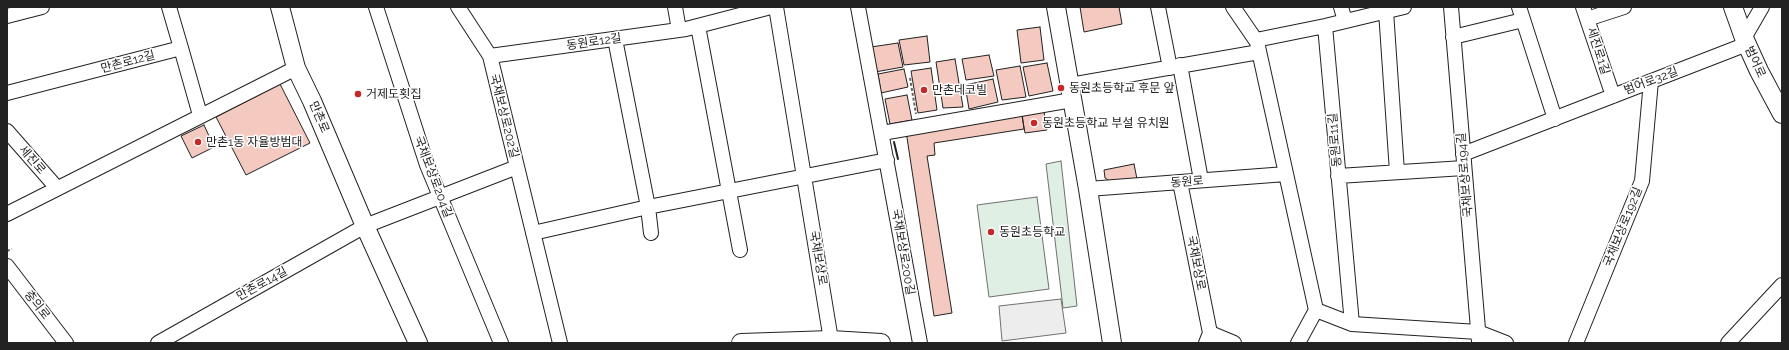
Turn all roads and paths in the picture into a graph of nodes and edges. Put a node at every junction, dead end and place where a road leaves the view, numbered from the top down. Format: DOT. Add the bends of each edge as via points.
graph roads {
  1 [pos="42,7"];
  2 [pos="169,7"];
  3 [pos="280,7"];
  4 [pos="376,7"];
  5 [pos="458,7"];
  6 [pos="675,7"];
  7 [pos="771,7"];
  8 [pos="776,7"];
  9 [pos="858,7"];
  10 [pos="1056,7"];
  11 [pos="1158,7"];
  12 [pos="1233,7"];
  13 [pos="1341,7"];
  14 [pos="1404,7"];
  15 [pos="1451,7"];
  16 [pos="1624,7"];
  17 [pos="1733,7"];
  18 [pos="1762,7"];
  19 [pos="1386,11"];
  20 [pos="1522,11"];
  21 [pos="1585,13"];
  22 [pos="7,16"];
  23 [pos="1344,21"];
  24 [pos="698,26"];
  25 [pos="1325,26"];
  26 [pos="679,30"];
  27 [pos="1453,37"];
  28 [pos="615,39"];
  29 [pos="1746,41"];
  30 [pos="1257,46"];
  31 [pos="181,48"];
  32 [pos="490,56"];
  33 [pos="1175,66"];
  34 [pos="296,68"];
  35 [pos="910,78"];
  36 [pos="1652,81"];
  37 [pos="1071,93"];
  38 [pos="7,94"];
  39 [pos="1613,96"];
  40 [pos="1782,114"];
  41 [pos="200,115"];
  42 [pos="1555,118"];
  43 [pos="919,127"];
  44 [pos="7,131"];
  45 [pos="882,133"];
  46 [pos="887,160"];
  47 [pos="1464,161"];
  48 [pos="517,167"];
  49 [pos="1397,172"];
  50 [pos="1286,174"];
  51 [pos="804,176"];
  52 [pos="1338,176"];
  53 [pos="1201,180"];
  54 [pos="1180,182"];
  55 [pos="57,188"];
  56 [pos="1088,189"];
  57 [pos="729,192"];
  58 [pos="439,197"];
  59 [pos="648,207"];
  60 [pos="7,214"];
  61 [pos="365,226"];
  62 [pos="533,233"];
  63 [pos="651,233"];
  64 [pos="12,248"];
  65 [pos="740,250"];
  66 [pos="7,252"];
  67 [pos="7,266"];
  68 [pos="1782,285"];
  69 [pos="1316,310"];
  70 [pos="1352,324"];
  71 [pos="1208,338"];
  72 [pos="1478,338"];
  73 [pos="1110,339"];
  74 [pos="831,340"];
  75 [pos="66,343"];
  76 [pos="158,343"];
  77 [pos="418,343"];
  78 [pos="501,343"];
  79 [pos="560,343"];
  80 [pos="741,343"];
  81 [pos="881,343"];
  82 [pos="920,343"];
  83 [pos="1234,343"];
  84 [pos="1298,343"];
  85 [pos="1506,343"];
  86 [pos="1576,343"];
  87 [pos="1728,343"];
  1 -- 22 [label="street"];
  2 -- 31 [label="street"];
  3 -- 34 [label="main road, 만촌로"];
  4 -- 58 [label="street, 국채보상로204길"];
  5 -- 32 [label="street, 국채보상로202길"];
  6 -- 26 [label="street"];
  7 -- 24 [label="street, 동원로12길"];
  8 -- 51 [label="street"];
  9 -- 45 [label="street, 국채보상로200길"];
  10 -- 37 [label="main road"];
  11 -- 33 [label="street"];
  12 -- 30 [label="street"];
  13 -- 23 [label="street"];
  14 -- 19 [label="street"];
  15 -- 27 [label="street, 국채보상로194길"];
  16 -- 21 [label="street"];
  17 -- 29 [label="main road, 범어로"];
  18 -- 29 [label="street"];
  19 -- 23 [label="street"];
  19 -- 49 [label="street"];
  20 -- 27 [label="street"];
  20 -- 42 [label="street"];
  21 -- 39 [label="street, 세진로1길"];
  23 -- 25 [label="street"];
  24 -- 26 [label="street, 동원로12길"];
  24 -- 57 [label="street"];
  25 -- 30 [label="street"];
  25 -- 52 [label="street, 동원로11길"];
  26 -- 28 [label="street, 동원로12길"];
  27 -- 47 [label="street, 국채보상로194길"];
  28 -- 32 [label="street, 동원로12길"];
  28 -- 59 [label="street"];
  29 -- 36 [label="street, 범어로32길"];
  29 -- 40 [label="main road, 범어로"];
  30 -- 33 [label="street"];
  30 -- 50 [label="street"];
  31 -- 38 [label="street, 만촌로12길"];
  31 -- 41 [label="street"];
  32 -- 48 [label="street, 국채보상로202길"];
  33 -- 37 [label="street"];
  33 -- 53 [label="street"];
  34 -- 41 [label="street"];
  34 -- 61 [label="main road, 만촌로"];
  35 -- 43 [label="path"];
  36 -- 39 [label="street, 범어로32길"];
  36 -- 86 [label="street, 국채보상로192길" via="1642,182"];
  37 -- 43 [label="street"];
  37 -- 56 [label="main road"];
  39 -- 42 [label="street, 범어로32길"];
  41 -- 55 [label="street"];
  42 -- 47 [label="street, 범어로32길"];
  43 -- 45 [label="street"];
  44 -- 55 [label="street, 세진로"];
  45 -- 46 [label="street, 국채보상로200길"];
  46 -- 51 [label="street"];
  46 -- 82 [label="street, 국채보상로200길"];
  47 -- 49 [label="street, 범어로32길"];
  47 -- 72 [label="street, 국채보상로194길"];
  48 -- 58 [label="street"];
  48 -- 62 [label="street, 국채보상로202길"];
  49 -- 52 [label="street, 범어로32길"];
  50 -- 53 [label="street, 동원로"];
  50 -- 69 [label="street"];
  51 -- 57 [label="street"];
  51 -- 74 [label="street, 국채보상로"];
  52 -- 70 [label="street, 동원로11길"];
  53 -- 54 [label="street, 동원로"];
  54 -- 56 [label="street, 동원로"];
  54 -- 71 [label="street, 국채보상로"];
  55 -- 60 [label="street"];
  56 -- 73 [label="main road"];
  57 -- 59 [label="street"];
  57 -- 65 [label="street"];
  58 -- 61 [label="street"];
  58 -- 78 [label="street, 국채보상로204길"];
  59 -- 62 [label="street"];
  59 -- 63 [label="street"];
  61 -- 76 [label="street, 만촌로14길"];
  61 -- 77 [label="main road, 만촌로"];
  62 -- 79 [label="street, 국채보상로202길"];
  64 -- 66 [label="path"];
  67 -- 75 [label="street, 충의로"];
  68 -- 87 [label="street"];
  69 -- 70 [label="street"];
  69 -- 84 [label="street"];
  70 -- 72 [label="street"];
  71 -- 83 [label="street"];
  72 -- 85 [label="street"];
  74 -- 80 [label="main road"];
  74 -- 81 [label="main road"];
}
